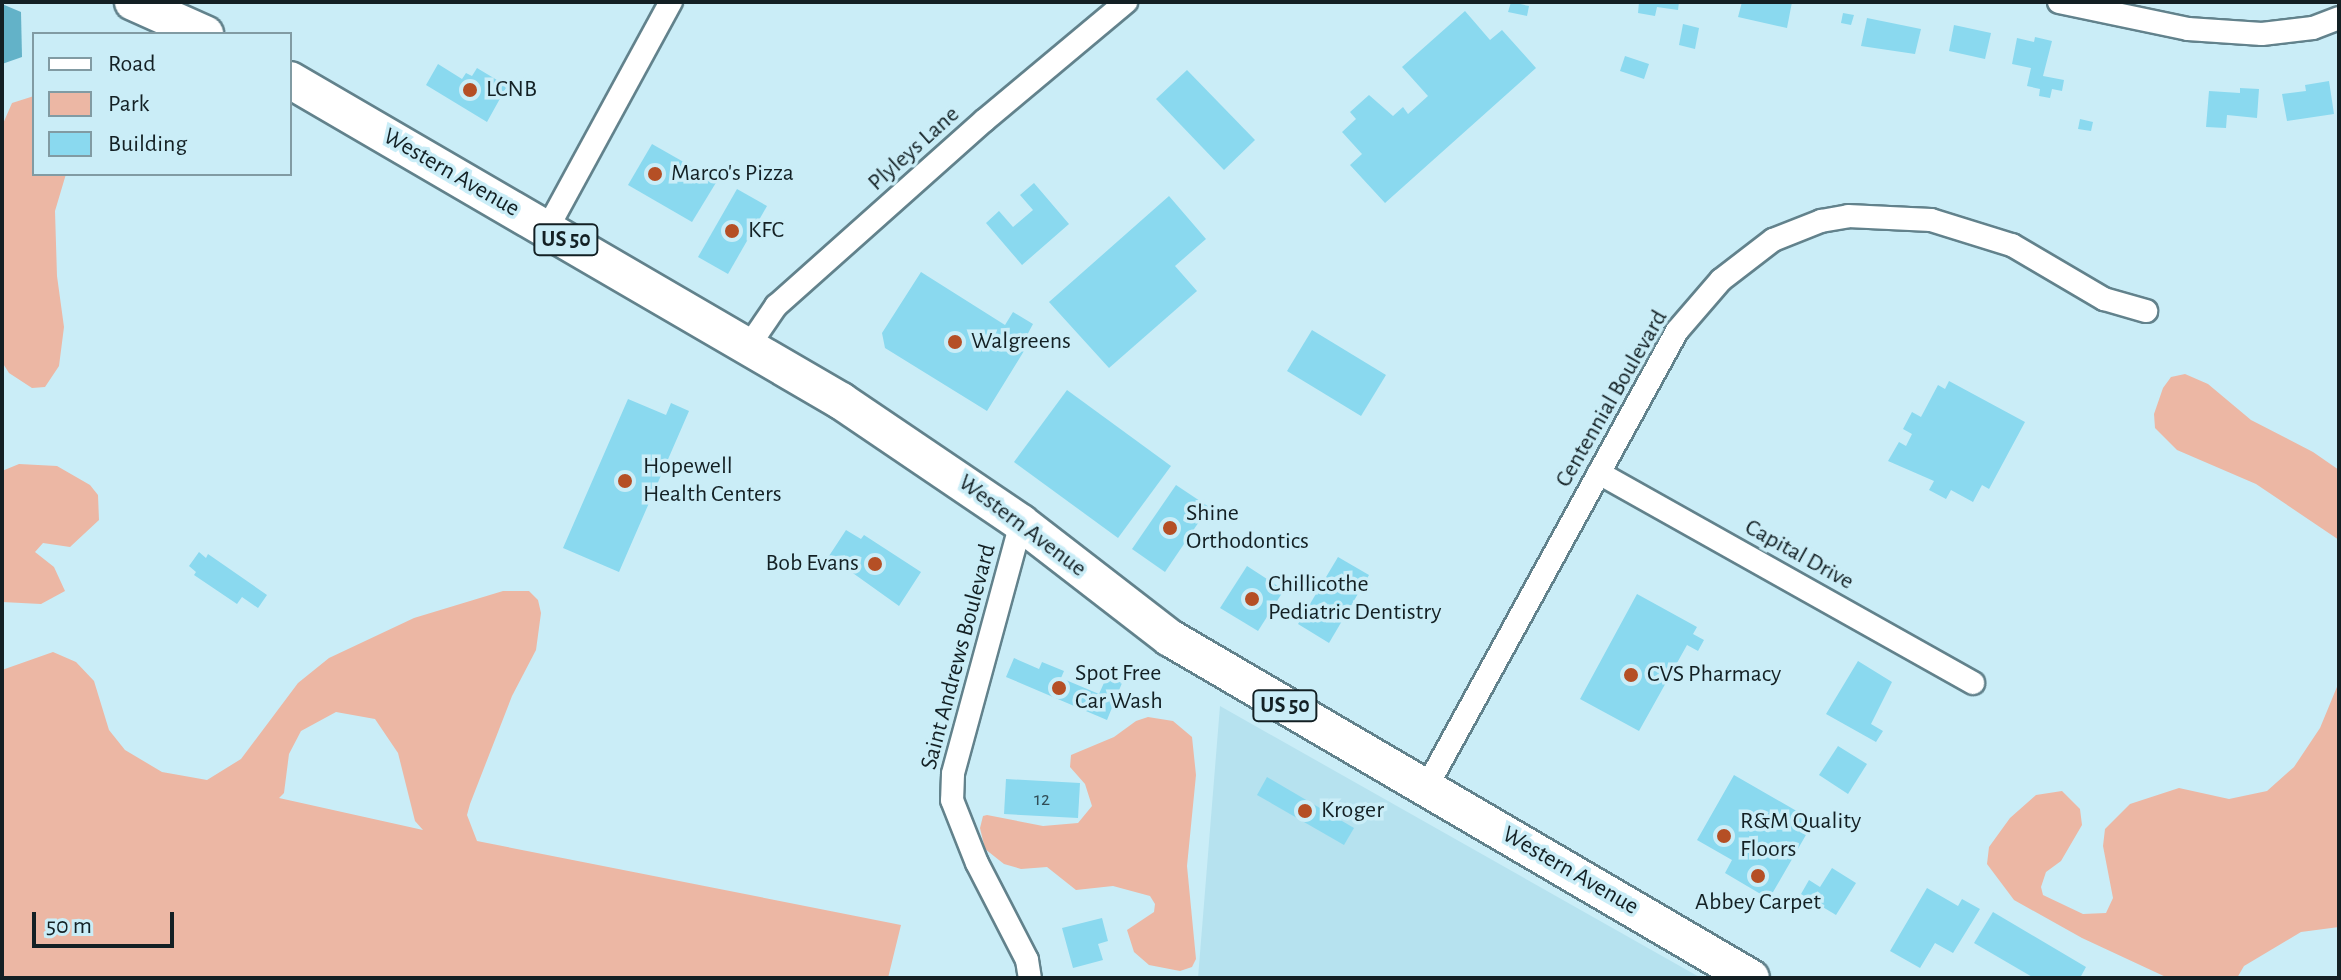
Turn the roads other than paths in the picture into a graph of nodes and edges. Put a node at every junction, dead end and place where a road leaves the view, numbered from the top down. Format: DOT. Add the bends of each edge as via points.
graph roads {
  1 [pos="133,2"];
  2 [pos="671,2"];
  3 [pos="1126,2"];
  4 [pos="2059,2"];
  5 [pos="2339,18"];
  6 [pos="200,32"];
  7 [pos="292,81"];
  8 [pos="547,229"];
  9 [pos="2146,311"];
  10 [pos="748,347"];
  11 [pos="1599,473"];
  12 [pos="1021,523"];
  13 [pos="1973,683"];
  14 [pos="1426,788"];
  15 [pos="1030,978"];
  16 [pos="1750,978"];
  1 -- 6 [label="main road"];
  2 -- 8 [label="street"];
  3 -- 10 [label="street, Plyleys Lane" via="776,306"];
  4 -- 5 [label="street" via="2188,29 2262,34 2313,28"];
  7 -- 8 [label="main road, Western Avenue / US 50"];
  8 -- 10 [label="main road, Western Avenue / US 50"];
  9 -- 11 [label="street, Centennial Boulevard" via="2104,299 2012,245 1977,232 1890,216 1821,221 1773,240 1701,299 1677,331"];
  10 -- 12 [label="main road, Western Avenue / US 50" via="932,460"];
  11 -- 13 [label="street, Capital Drive"];
  11 -- 14 [label="street, Centennial Boulevard"];
  12 -- 14 [label="main road, Western Avenue / US 50" via="1170,638"];
  12 -- 15 [label="street, Saint Andrews Boulevard" via="953,774 952,800 977,863 1027,960"];
  14 -- 16 [label="main road, Western Avenue / US 50"];
}
